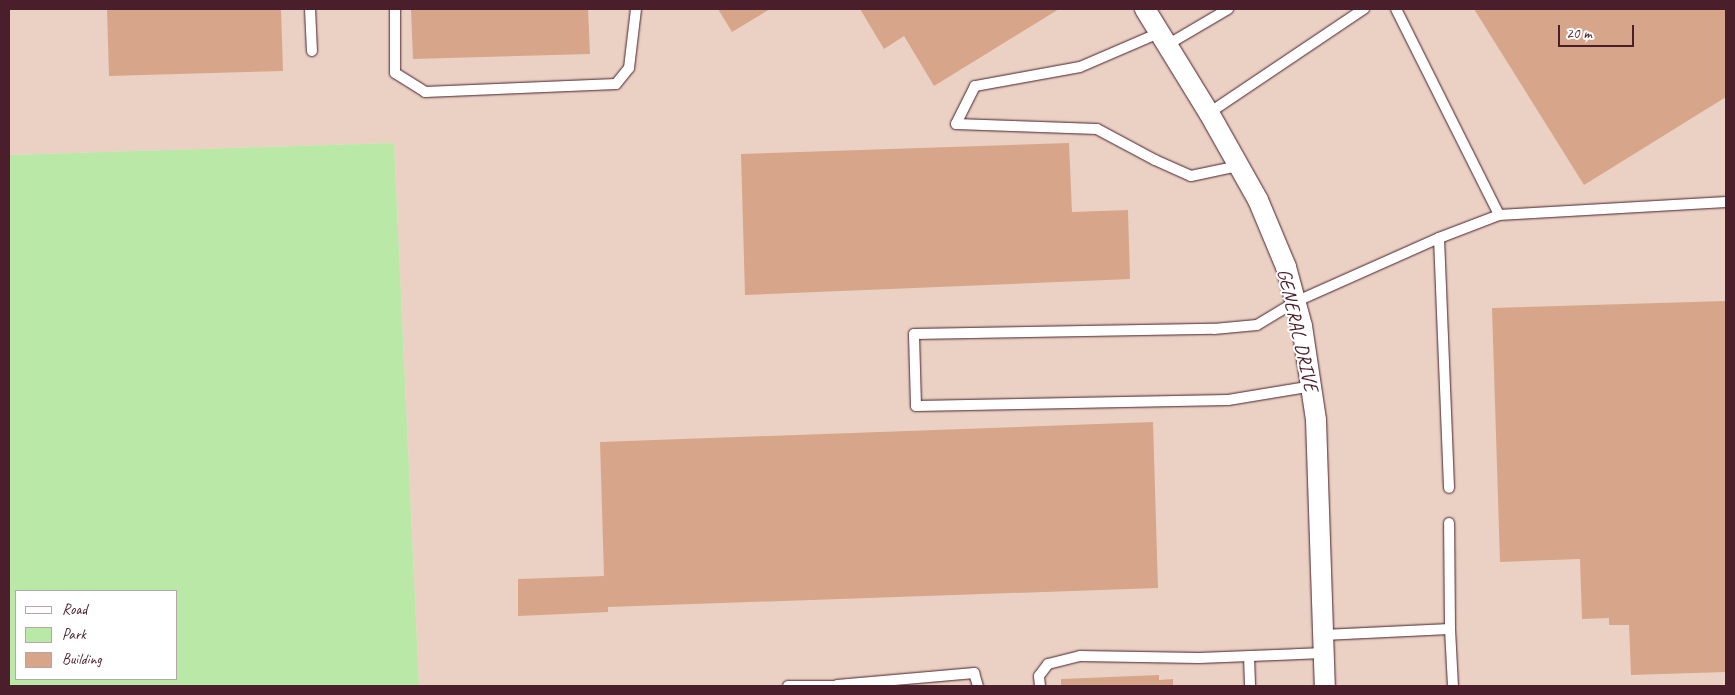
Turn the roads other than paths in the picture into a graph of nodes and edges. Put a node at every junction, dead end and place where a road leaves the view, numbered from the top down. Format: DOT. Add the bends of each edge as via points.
graph roads {
  1 [pos="310,9"];
  2 [pos="395,9"];
  3 [pos="636,9"];
  4 [pos="1145,9"];
  5 [pos="1228,9"];
  6 [pos="1364,9"];
  7 [pos="1396,9"];
  8 [pos="1163,39"];
  9 [pos="312,51"];
  10 [pos="1209,113"];
  11 [pos="1239,166"];
  12 [pos="1726,202"];
  13 [pos="1499,214"];
  14 [pos="1439,238"];
  15 [pos="1295,302"];
  16 [pos="1313,386"];
  17 [pos="1449,488"];
  18 [pos="1449,523"];
  19 [pos="1450,629"];
  20 [pos="1323,644"];
  21 [pos="1248,656"];
  22 [pos="788,686"];
  23 [pos="837,686"];
  24 [pos="978,686"];
  25 [pos="1040,686"];
  26 [pos="1250,686"];
  27 [pos="1325,686"];
  28 [pos="1453,686"];
  1 -- 9 [label="lane"];
  2 -- 3 [label="lane" via="395,73 425,92 616,84 629,68"];
  4 -- 8 [label="street, GENERAL DRIVE"];
  5 -- 8 [label="lane"];
  6 -- 10 [label="lane"];
  7 -- 13 [label="lane"];
  8 -- 10 [label="street, GENERAL DRIVE"];
  8 -- 11 [label="lane" via="1080,67 975,86 956,124 1097,128 1191,176"];
  10 -- 11 [label="street, GENERAL DRIVE"];
  11 -- 15 [label="street, GENERAL DRIVE" via="1273,233"];
  12 -- 13 [label="lane"];
  13 -- 14 [label="lane"];
  14 -- 15 [label="lane"];
  14 -- 17 [label="lane"];
  15 -- 16 [label="street, GENERAL DRIVE"];
  15 -- 16 [label="lane" via="1257,325 1214,329 914,334 916,406 1228,400"];
  16 -- 20 [label="street, GENERAL DRIVE"];
  18 -- 19 [label="lane"];
  19 -- 20 [label="lane"];
  19 -- 28 [label="lane"];
  20 -- 21 [label="lane"];
  20 -- 27 [label="street, GENERAL DRIVE"];
  21 -- 25 [label="lane" via="1080,656 1048,664 1039,676"];
  21 -- 26 [label="lane"];
  22 -- 23 [label="lane"];
  23 -- 24 [label="lane" via="974,672"];
}
